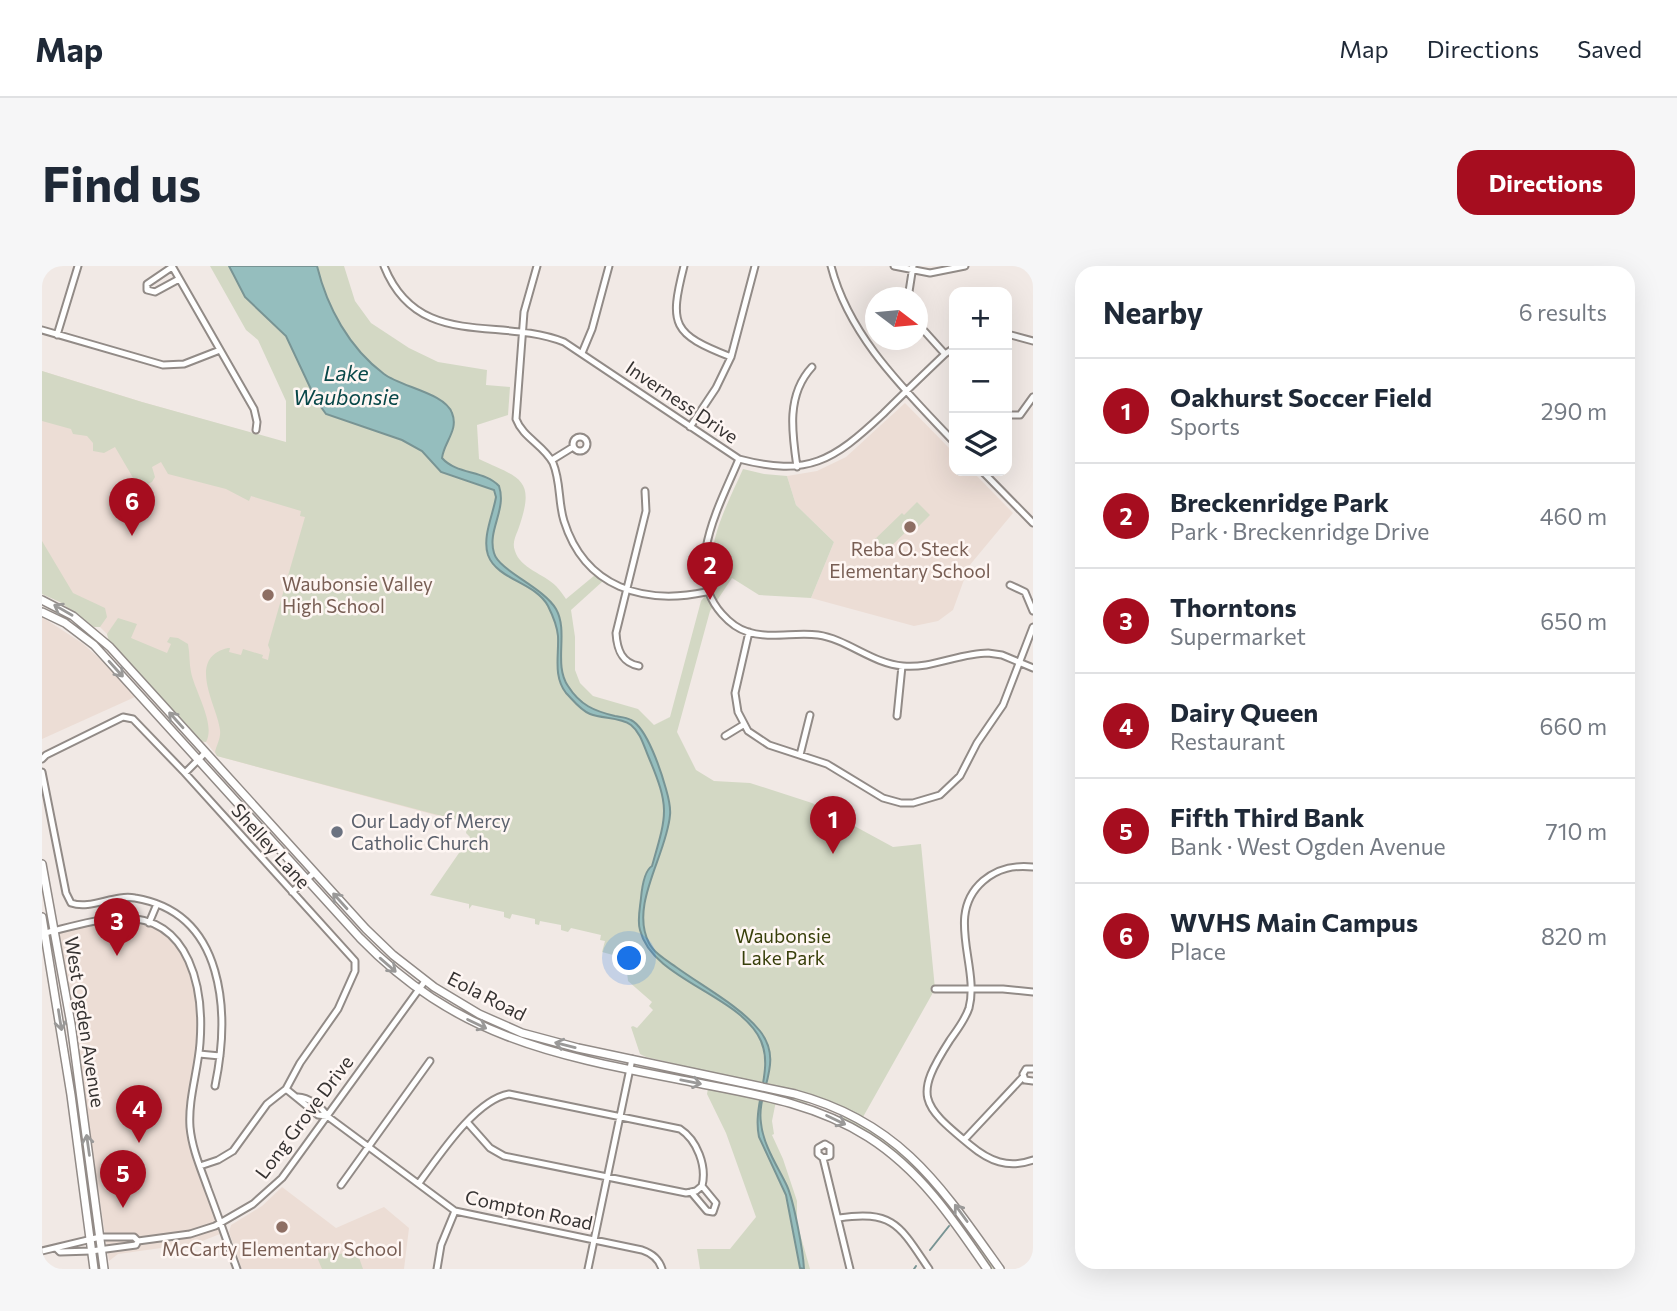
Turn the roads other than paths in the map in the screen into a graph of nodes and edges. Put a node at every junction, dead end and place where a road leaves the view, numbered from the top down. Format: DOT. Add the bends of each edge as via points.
graph roads {
  1 [pos="78,266"];
  2 [pos="172,266"];
  3 [pos="384,266"];
  4 [pos="537,266"];
  5 [pos="609,266"];
  6 [pos="684,266"];
  7 [pos="755,266"];
  8 [pos="831,266"];
  9 [pos="894,266"];
  10 [pos="965,266"];
  11 [pos="913,268"];
  12 [pos="179,278"];
  13 [pos="910,287"];
  14 [pos="42,330"];
  15 [pos="522,332"];
  16 [pos="57,335"];
  17 [pos="928,335"];
  18 [pos="1012,335"];
  19 [pos="1033,341"];
  20 [pos="220,350"];
  21 [pos="951,350"];
  22 [pos="582,353"];
  23 [pos="945,354"];
  24 [pos="731,357"];
  25 [pos="812,367"];
  26 [pos="906,391"];
  27 [pos="1033,397"];
  28 [pos="1012,415"];
  29 [pos="690,427"];
  30 [pos="256,430"];
  31 [pos="949,437"];
  32 [pos="573,447"];
  33 [pos="739,459"];
  34 [pos="552,460"];
  35 [pos="797,467"];
  36 [pos="987,476"];
  37 [pos="645,491"];
  38 [pos="1033,523"];
  39 [pos="1010,585"];
  40 [pos="625,590"];
  41 [pos="706,592"];
  42 [pos="42,600"];
  43 [pos="1033,611"];
  44 [pos="42,612"];
  45 [pos="1033,627"];
  46 [pos="749,632"];
  47 [pos="1020,662"];
  48 [pos="902,666"];
  49 [pos="639,667"];
  50 [pos="1033,668"];
  51 [pos="810,715"];
  52 [pos="897,716"];
  53 [pos="743,725"];
  54 [pos="725,736"];
  55 [pos="205,752"];
  56 [pos="800,755"];
  57 [pos="42,759"];
  58 [pos="198,760"];
  59 [pos="42,772"];
  60 [pos="185,772"];
  61 [pos="42,864"];
  62 [pos="1033,867"];
  63 [pos="314,873"];
  64 [pos="307,880"];
  65 [pos="292,892"];
  66 [pos="157,904"];
  67 [pos="42,917"];
  68 [pos="149,923"];
  69 [pos="55,931"];
  70 [pos="45,933"];
  71 [pos="425,981"];
  72 [pos="419,989"];
  73 [pos="935,989"];
  74 [pos="971,989"];
  75 [pos="1033,992"];
  76 [pos="199,1054"];
  77 [pos="220,1056"];
  78 [pos="632,1059"];
  79 [pos="430,1061"];
  80 [pos="629,1069"];
  81 [pos="1033,1069"];
  82 [pos="67,1070"];
  83 [pos="78,1072"];
  84 [pos="1023,1077"];
  85 [pos="1033,1081"];
  86 [pos="215,1086"];
  87 [pos="286,1089"];
  88 [pos="754,1090"];
  89 [pos="772,1093"];
  90 [pos="620,1115"];
  91 [pos="327,1116"];
  92 [pos="467,1122"];
  93 [pos="964,1140"];
  94 [pos="368,1146"];
  95 [pos="823,1158"];
  96 [pos="1033,1160"];
  97 [pos="200,1166"];
  98 [pos="607,1177"];
  99 [pos="419,1183"];
  100 [pos="341,1185"];
  101 [pos="702,1186"];
  102 [pos="691,1192"];
  103 [pos="454,1211"];
  104 [pos="839,1219"];
  105 [pos="221,1224"];
  106 [pos="100,1237"];
  107 [pos="90,1239"];
  108 [pos="594,1240"];
  109 [pos="138,1241"];
  110 [pos="57,1249"];
  111 [pos="102,1249"];
  112 [pos="42,1251"];
  113 [pos="91,1251"];
  114 [pos="94,1269"];
  115 [pos="104,1269"];
  116 [pos="236,1269"];
  117 [pos="438,1269"];
  118 [pos="588,1269"];
  119 [pos="662,1269"];
  120 [pos="849,1269"];
  121 [pos="929,1269"];
  122 [pos="987,1269"];
  123 [pos="1000,1269"];
  1 -- 16 [label="street"];
  2 -- 12 [label="street"];
  2 -- 12 [label="street" via="149,280 147,290 155,292"];
  3 -- 15 [label="street, Inverness Drive" via="407,300 432,318 461,327"];
  4 -- 15 [label="street"];
  5 -- 22 [label="street"];
  6 -- 24 [label="street" via="675,306 679,325 701,343"];
  7 -- 24 [label="street"];
  8 -- 26 [label="street" via="859,331"];
  9 -- 11 [label="street"];
  10 -- 11 [label="street" via="930,273"];
  11 -- 13 [label="street"];
  12 -- 20 [label="street"];
  14 -- 16 [label="street"];
  15 -- 22 [label="street, Inverness Drive" via="553,338"];
  15 -- 34 [label="street" via="516,419"];
  16 -- 20 [label="street" via="163,365 184,364"];
  17 -- 23 [label="street"];
  18 -- 19 [label="street"];
  20 -- 30 [label="street" via="254,409"];
  21 -- 23 [label="street, Inverness Drive"];
  22 -- 29 [label="street, Inverness Drive"];
  23 -- 26 [label="street, Inverness Drive"];
  24 -- 29 [label="street"];
  25 -- 35 [label="street" via="800,384 792,416"];
  26 -- 31 [label="street"];
  26 -- 35 [label="street, Inverness Drive" via="838,453"];
  27 -- 28 [label="street" via="1020,415"];
  29 -- 33 [label="street, Inverness Drive"];
  32 -- 34 [label="street"];
  33 -- 35 [label="street, Inverness Drive"];
  33 -- 41 [label="street" via="706,552"];
  34 -- 40 [label="street" via="572,541 593,568"];
  36 -- 38 [label="street"];
  37 -- 40 [label="street" via="646,511"];
  39 -- 43 [label="street" via="1025,592"];
  40 -- 41 [label="street" via="663,597"];
  40 -- 49 [label="street" via="616,639 625,661"];
  41 -- 46 [label="street" via="725,618"];
  55 -- 42 [label="main road, Eola Road, one-way" via="100,637"];
  44 -- 58 [label="main road, Eola Road, one-way" via="94,646"];
  45 -- 47 [label="street"];
  46 -- 48 [label="street" via="820,635"];
  46 -- 53 [label="street" via="736,686"];
  47 -- 48 [label="street" via="980,653"];
  47 -- 50 [label="street"];
  47 -- 56 [label="street" via="999,713 960,776 940,795 913,803 889,800 827,764"];
  48 -- 52 [label="street"];
  51 -- 56 [label="street"];
  53 -- 54 [label="street"];
  53 -- 56 [label="street" via="763,743"];
  55 -- 58 [label="street"];
  55 -- 63 [label="main road, Eola Road"];
  57 -- 60 [label="street, Shelley Lane" via="126,717 136,721"];
  58 -- 60 [label="street"];
  58 -- 64 [label="main road, Eola Road"];
  59 -- 66 [label="street" via="71,903 128,897"];
  60 -- 65 [label="street, Shelley Lane"];
  61 -- 69 [label="main road, West Ogden Avenue"];
  62 -- 74 [label="street" via="994,873 971,896 964,921"];
  63 -- 64 [label="street"];
  71 -- 63 [label="main road, Eola Road, one-way" via="381,944"];
  64 -- 65 [label="street"];
  64 -- 72 [label="main road, Eola Road, one-way" via="372,950"];
  65 -- 87 [label="street, Shelley Lane" via="353,958 356,967 338,1009"];
  66 -- 68 [label="street"];
  66 -- 77 [label="street" via="183,918 209,952 221,1008"];
  67 -- 70 [label="main road, West Ogden Avenue"];
  68 -- 69 [label="street" via="117,919"];
  68 -- 76 [label="street" via="171,936 188,957 199,998"];
  69 -- 70 [label="street"];
  69 -- 83 [label="main road, West Ogden Avenue"];
  70 -- 82 [label="main road, West Ogden Avenue, one-way"];
  71 -- 72 [label="street, Long Grove Drive"];
  78 -- 71 [label="main road, Eola Road, one-way" via="522,1032 470,1009"];
  72 -- 80 [label="main road, Eola Road, one-way" via="475,1023 523,1044"];
  72 -- 91 [label="street, Long Grove Drive"];
  73 -- 74 [label="street"];
  74 -- 75 [label="street"];
  74 -- 93 [label="street" via="966,1015 931,1070 927,1085 937,1115"];
  76 -- 77 [label="street"];
  76 -- 97 [label="street" via="190,1118"];
  77 -- 86 [label="street"];
  78 -- 80 [label="street"];
  78 -- 88 [label="main road, Eola Road"];
  79 -- 94 [label="street"];
  80 -- 88 [label="main road, Eola Road, one-way"];
  80 -- 90 [label="street"];
  81 -- 84 [label="street" via="1024,1070"];
  82 -- 83 [label="main road"];
  82 -- 107 [label="main road, West Ogden Avenue"];
  106 -- 83 [label="main road, West Ogden Avenue, one-way"];
  84 -- 85 [label="street"];
  84 -- 93 [label="street"];
  87 -- 91 [label="street, Compton Road" via="318,1115"];
  87 -- 97 [label="street" via="267,1104 233,1151"];
  88 -- 89 [label="main road, Eola Road"];
  89 -- 122 [label="main road, Eola Road, one-way" via="831,1117 891,1153 938,1199"];
  123 -- 89 [label="main road, Eola Road, one-way" via="942,1187 902,1149 839,1110 808,1098"];
  90 -- 92 [label="street" via="509,1094 492,1100"];
  90 -- 98 [label="street"];
  90 -- 101 [label="street" via="686,1133 704,1170"];
  91 -- 94 [label="street, Compton Road"];
  91 -- 105 [label="street, Long Grove Drive" via="276,1184"];
  92 -- 98 [label="street" via="500,1155"];
  92 -- 99 [label="street"];
  93 -- 96 [label="street" via="994,1161"];
  94 -- 99 [label="street, Compton Road"];
  94 -- 100 [label="street"];
  95 -- 104 [label="street"];
  97 -- 105 [label="street"];
  98 -- 102 [label="street"];
  98 -- 108 [label="street"];
  99 -- 103 [label="street, Compton Road"];
  101 -- 102 [label="street"];
  101 -- 102 [label="street" via="716,1203 713,1212"];
  103 -- 108 [label="street, Compton Road"];
  103 -- 117 [label="street"];
  104 -- 120 [label="street"];
  104 -- 121 [label="street" via="870,1215 892,1222"];
  105 -- 109 [label="street, Long Grove Drive" via="190,1234"];
  105 -- 116 [label="street"];
  106 -- 107 [label="street, Long Grove Drive"];
  106 -- 109 [label="street, Long Grove Drive" via="134,1237"];
  106 -- 111 [label="main road, West Ogden Avenue"];
  107 -- 110 [label="street, Long Grove Drive"];
  107 -- 113 [label="main road, West Ogden Avenue"];
  108 -- 118 [label="street"];
  108 -- 119 [label="street, Compton Road" via="648,1252"];
  109 -- 111 [label="street, Long Grove Drive"];
  110 -- 112 [label="street, Long Grove Drive"];
  110 -- 113 [label="street, Long Grove Drive"];
  111 -- 113 [label="street, Long Grove Drive"];
  111 -- 115 [label="main road, West Ogden Avenue"];
  113 -- 114 [label="main road, West Ogden Avenue"];
}
